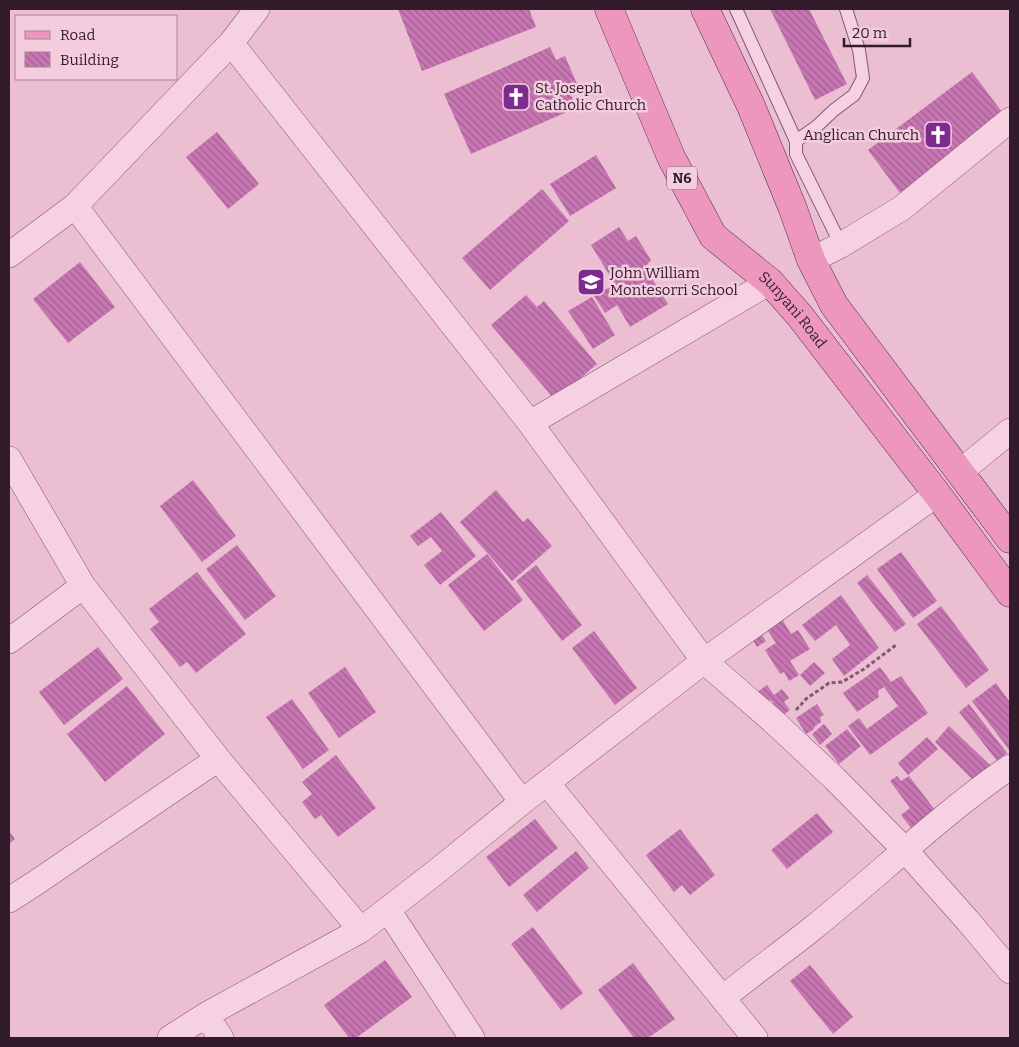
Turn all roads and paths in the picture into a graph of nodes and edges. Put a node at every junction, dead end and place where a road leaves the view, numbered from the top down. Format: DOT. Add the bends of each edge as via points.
graph roads {
  1 [pos="257,9"];
  2 [pos="610,9"];
  3 [pos="705,9"];
  4 [pos="736,9"];
  5 [pos="846,9"];
  6 [pos="231,43"];
  7 [pos="1010,120"];
  8 [pos="796,141"];
  9 [pos="75,206"];
  10 [pos="841,246"];
  11 [pos="9,255"];
  12 [pos="811,260"];
  13 [pos="770,282"];
  14 [pos="530,423"];
  15 [pos="1010,431"];
  16 [pos="9,460"];
  17 [pos="960,472"];
  18 [pos="937,494"];
  19 [pos="1010,539"];
  20 [pos="83,586"];
  21 [pos="1010,593"];
  22 [pos="9,641"];
  23 [pos="896,645"];
  24 [pos="704,661"];
  25 [pos="782,730"];
  26 [pos="218,758"];
  27 [pos="1010,767"];
  28 [pos="548,783"];
  29 [pos="522,802"];
  30 [pos="905,850"];
  31 [pos="9,900"];
  32 [pos="388,910"];
  33 [pos="361,930"];
  34 [pos="1010,971"];
  35 [pos="723,998"];
  36 [pos="206,1015"];
  37 [pos="170,1038"];
  38 [pos="221,1038"];
  39 [pos="472,1038"];
  40 [pos="755,1038"];
  1 -- 6 [label="street"];
  2 -- 13 [label="main road, Sunyani Road / N6" via="671,157 713,236"];
  3 -- 12 [label="main road" via="750,106"];
  4 -- 8 [label="lane"];
  5 -- 8 [label="lane" via="859,50 863,78 854,95"];
  6 -- 9 [label="street"];
  6 -- 14 [label="street"];
  7 -- 10 [label="street" via="902,208"];
  8 -- 10 [label="lane" via="796,154"];
  9 -- 11 [label="street"];
  9 -- 29 [label="street"];
  10 -- 12 [label="street"];
  12 -- 17 [label="main road" via="834,305"];
  13 -- 14 [label="street"];
  13 -- 18 [label="main road, Sunyani Road / N6" via="800,316"];
  14 -- 24 [label="street"];
  15 -- 17 [label="street"];
  16 -- 20 [label="street"];
  17 -- 19 [label="main road"];
  18 -- 21 [label="main road, Sunyani Road / N6"];
  18 -- 24 [label="street"];
  20 -- 22 [label="street"];
  20 -- 26 [label="street"];
  23 -- 25 [label="path" via="864,669 842,682 829,683 806,700"];
  24 -- 25 [label="street"];
  24 -- 28 [label="street"];
  25 -- 30 [label="street"];
  26 -- 31 [label="street"];
  26 -- 33 [label="street"];
  27 -- 30 [label="street"];
  28 -- 29 [label="street"];
  28 -- 35 [label="street"];
  29 -- 32 [label="street"];
  30 -- 34 [label="street"];
  30 -- 35 [label="street"];
  32 -- 33 [label="street"];
  32 -- 39 [label="street"];
  33 -- 36 [label="street"];
  35 -- 40 [label="street"];
  36 -- 37 [label="street"];
  36 -- 38 [label="street"];
}
